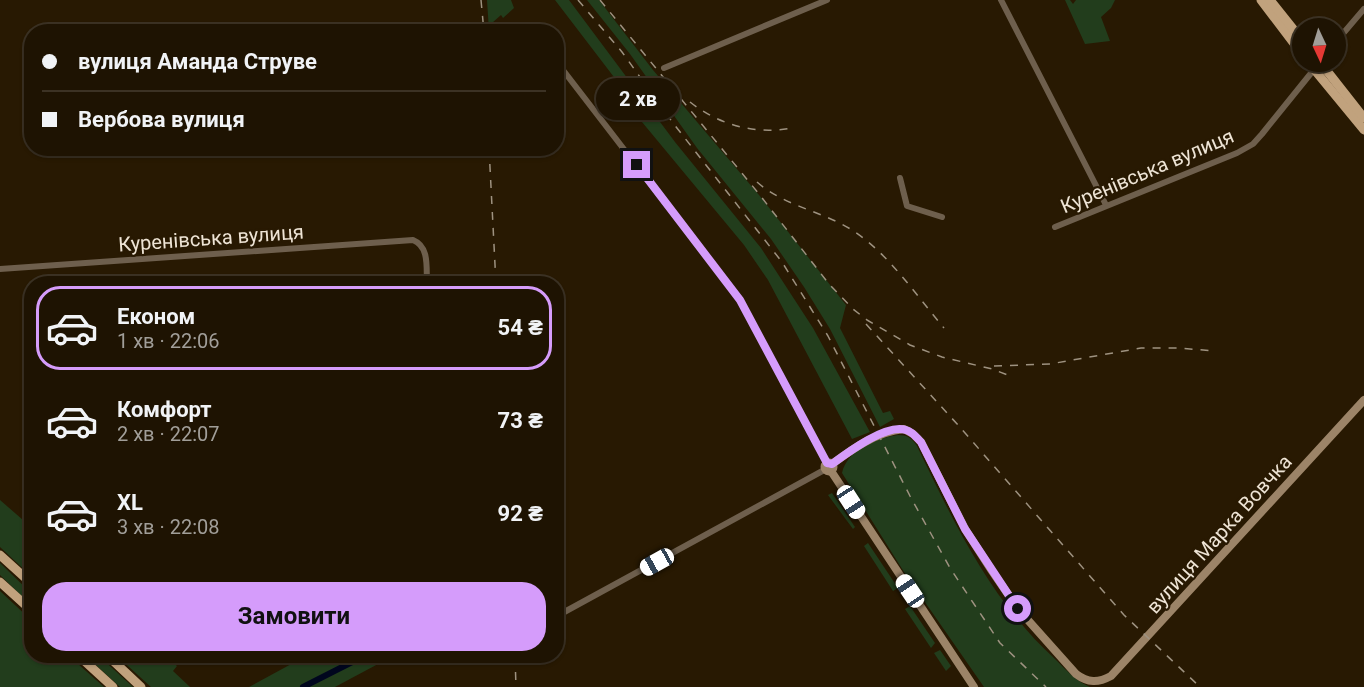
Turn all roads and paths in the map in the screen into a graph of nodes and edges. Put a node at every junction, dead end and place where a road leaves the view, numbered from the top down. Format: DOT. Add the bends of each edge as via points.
graph roads {
  1 [pos="827,0"];
  2 [pos="1002,0"];
  3 [pos="1261,0"];
  4 [pos="1270,0"];
  5 [pos="1364,9"];
  6 [pos="1292,27"];
  7 [pos="1346,30"];
  8 [pos="1292,41"];
  9 [pos="664,68"];
  10 [pos="564,71"];
  11 [pos="1309,72"];
  12 [pos="1322,72"];
  13 [pos="1324,72"];
  14 [pos="1364,118"];
  15 [pos="1364,130"];
  16 [pos="900,178"];
  17 [pos="1106,205"];
  18 [pos="942,217"];
  19 [pos="1055,227"];
  20 [pos="0,269"];
  21 [pos="427,276"];
  22 [pos="1364,400"];
  23 [pos="829,467"];
  24 [pos="0,555"];
  25 [pos="24,577"];
  26 [pos="0,582"];
  27 [pos="24,604"];
  28 [pos="564,612"];
  29 [pos="87,663"];
  30 [pos="115,663"];
  31 [pos="113,687"];
  32 [pos="141,687"];
  33 [pos="974,687"];
  1 -- 9 [label="street"];
  2 -- 17 [label="street"];
  3 -- 8 [label="main road"];
  4 -- 6 [label="main road"];
  5 -- 7 [label="street"];
  10 -- 23 [label="street" via="740,300"];
  11 -- 17 [label="street, Куренівська вулиця" via="1253,144"];
  12 -- 15 [label="main road"];
  13 -- 14 [label="main road"];
  16 -- 18 [label="street" via="907,206"];
  17 -- 19 [label="street, Куренівська вулиця"];
  20 -- 21 [label="street, Куренівська вулиця" via="413,240 425,249"];
  22 -- 23 [label="main road, вулиця Марка Вовчка" via="1112,676 1101,681 1084,680 1076,674 1018,609 965,529 914,434 904,429 882,434 861,443"];
  23 -- 28 [label="street"];
  23 -- 33 [label="main road"];
  24 -- 25 [label="main road"];
  26 -- 27 [label="main road"];
  29 -- 31 [label="main road"];
  30 -- 32 [label="main road"];
}
